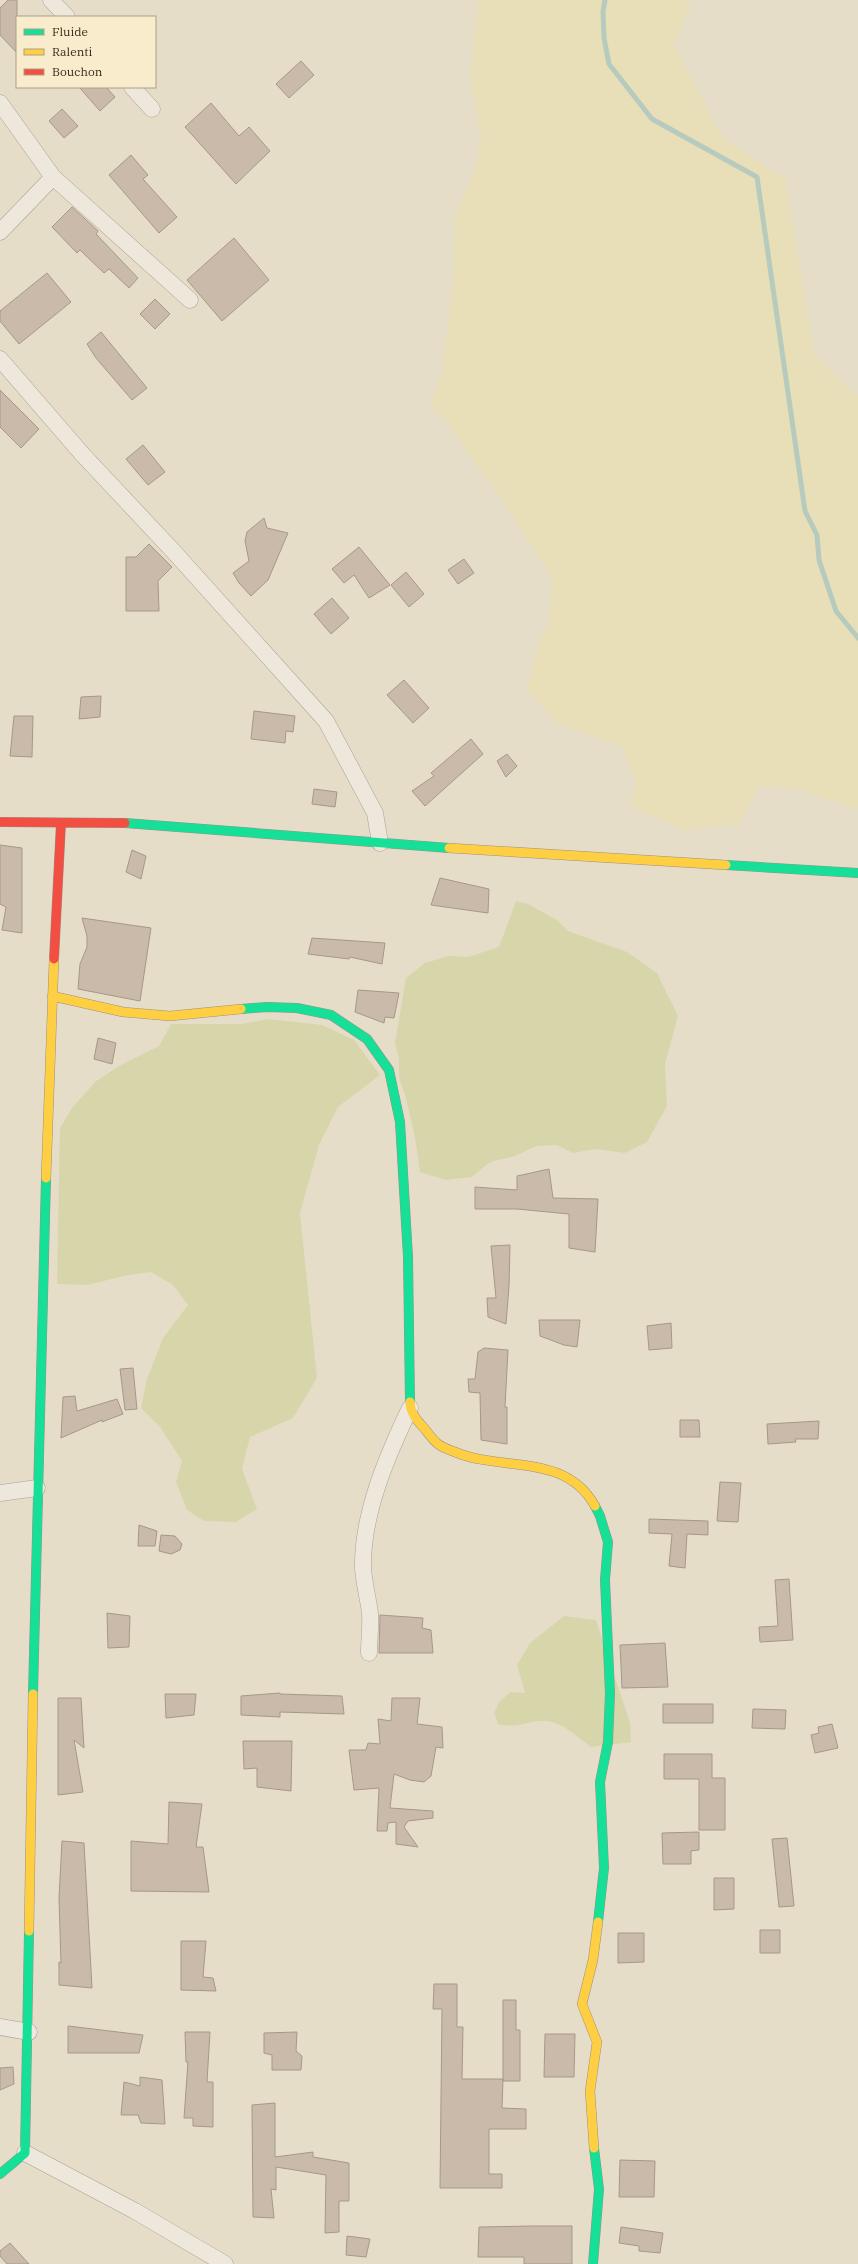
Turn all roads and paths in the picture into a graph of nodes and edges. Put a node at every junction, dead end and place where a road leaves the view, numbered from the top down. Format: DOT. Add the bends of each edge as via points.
graph roads {
  1 [pos="51,0"];
  2 [pos="66,16"];
  3 [pos="133,88"];
  4 [pos="0,103"];
  5 [pos="152,109"];
  6 [pos="53,177"];
  7 [pos="0,232"];
  8 [pos="190,300"];
  9 [pos="0,360"];
  10 [pos="0,822"];
  11 [pos="61,823"];
  12 [pos="380,843"];
  13 [pos="858,873"];
  14 [pos="52,996"];
  15 [pos="410,1408"];
  16 [pos="37,1488"];
  17 [pos="0,1493"];
  18 [pos="369,1653"];
  19 [pos="0,2027"];
  20 [pos="29,2032"];
  21 [pos="25,2153"];
  22 [pos="0,2174"];
  23 [pos="225,2264"];
  24 [pos="593,2264"];
  1 -- 2 [label="street"];
  3 -- 5 [label="street"];
  4 -- 6 [label="street"];
  6 -- 7 [label="street"];
  6 -- 8 [label="street"];
  9 -- 12 [label="street" via="83,455 326,721 375,813"];
  10 -- 11 [label="street"];
  11 -- 12 [label="street" via="126,823"];
  11 -- 14 [label="street"];
  12 -- 13 [label="street"];
  14 -- 15 [label="street" via="123,1012 170,1016 267,1007 297,1008 331,1015 367,1039 389,1070 400,1122 408,1257"];
  14 -- 16 [label="street"];
  15 -- 18 [label="street" via="389,1451 376,1490 365,1537 363,1567 370,1614"];
  15 -- 24 [label="street" via="420,1424 439,1444 467,1457 549,1469 574,1481 588,1494 600,1516 608,1542 605,1580 610,1693 608,1742 600,1782 604,1868 594,1960 582,2004 597,2042 590,2091 599,2189"];
  16 -- 17 [label="street"];
  16 -- 20 [label="street"];
  19 -- 20 [label="street"];
  20 -- 21 [label="street"];
  21 -- 22 [label="street"];
  21 -- 23 [label="street" via="135,2211"];
}
